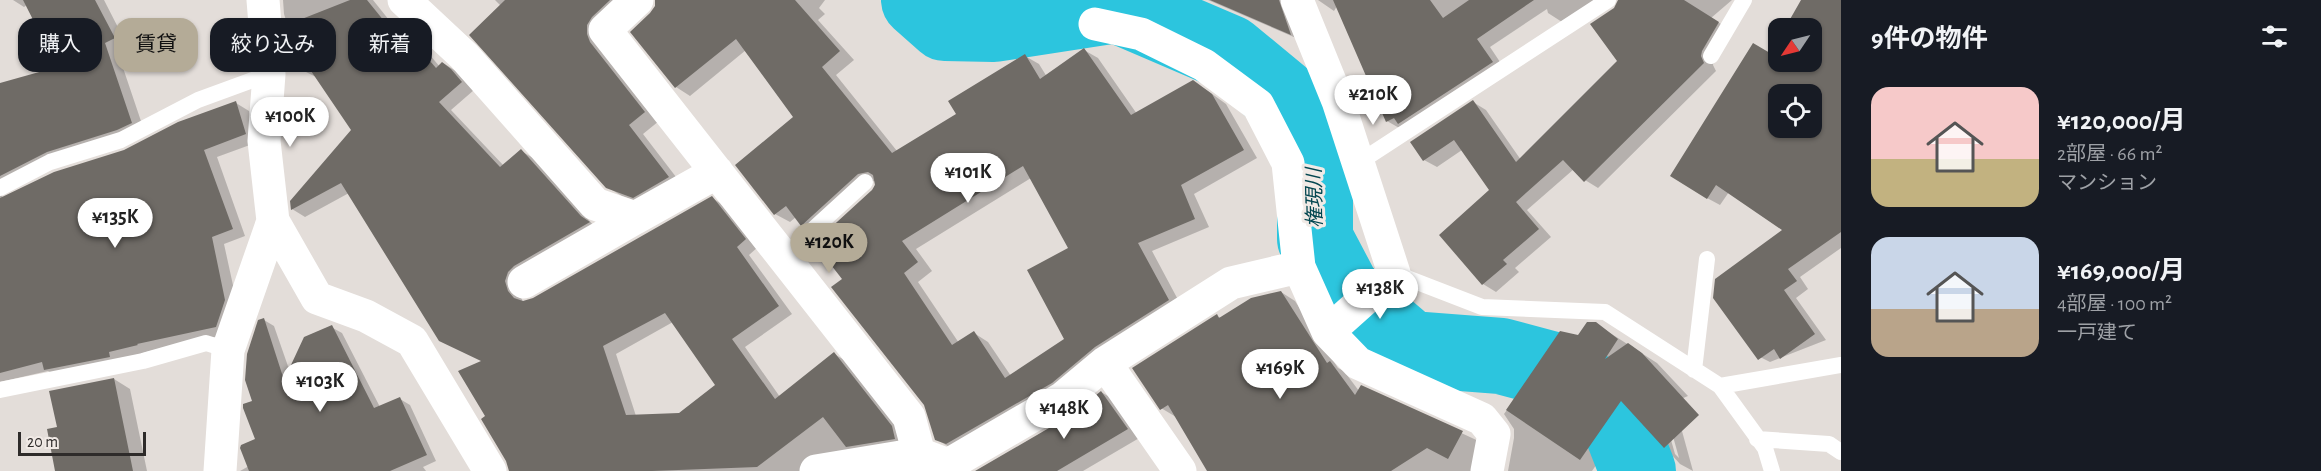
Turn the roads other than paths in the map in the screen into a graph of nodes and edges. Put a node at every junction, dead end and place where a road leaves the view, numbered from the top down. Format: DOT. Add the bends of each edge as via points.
graph roads {
  1 [pos="263,0"];
  2 [pos="404,0"];
  3 [pos="637,0"];
  4 [pos="1297,0"];
  5 [pos="1608,0"];
  6 [pos="1744,0"];
  7 [pos="1095,24"];
  8 [pos="1711,56"];
  9 [pos="269,74"];
  10 [pos="1358,163"];
  11 [pos="717,172"];
  12 [pos="865,182"];
  13 [pos="0,188"];
  14 [pos="635,218"];
  15 [pos="273,221"];
  16 [pos="783,257"];
  17 [pos="1707,259"];
  18 [pos="1299,267"];
  19 [pos="1386,281"];
  20 [pos="524,282"];
  21 [pos="1338,323"];
  22 [pos="228,350"];
  23 [pos="1105,363"];
  24 [pos="1841,365"];
  25 [pos="1694,370"];
  26 [pos="1720,386"];
  27 [pos="0,390"];
  28 [pos="1757,439"];
  29 [pos="1841,452"];
  30 [pos="919,454"];
  31 [pos="220,471"];
  32 [pos="490,471"];
  33 [pos="816,471"];
  34 [pos="1180,471"];
  35 [pos="1486,471"];
  36 [pos="1772,471"];
  1 -- 9 [label="street"];
  2 -- 14 [label="street" via="464,56 595,204"];
  3 -- 11 [label="street" via="605,30"];
  4 -- 10 [label="street"];
  5 -- 10 [label="lane"];
  6 -- 8 [label="lane"];
  7 -- 18 [label="street" via="1142,34 1204,66 1258,105 1288,163"];
  9 -- 13 [label="lane" via="198,100 121,140 50,162"];
  9 -- 15 [label="street" via="264,141"];
  10 -- 19 [label="street"];
  11 -- 14 [label="street"];
  11 -- 16 [label="street"];
  12 -- 16 [label="lane"];
  14 -- 20 [label="street"];
  15 -- 22 [label="street"];
  15 -- 32 [label="street" via="317,298 366,316 412,341"];
  16 -- 30 [label="street" via="909,417"];
  17 -- 25 [label="lane"];
  18 -- 21 [label="street"];
  18 -- 23 [label="street" via="1231,284"];
  19 -- 21 [label="street"];
  19 -- 25 [label="lane" via="1482,306 1605,312"];
  21 -- 35 [label="street" via="1358,363 1482,419 1494,434"];
  22 -- 27 [label="lane" via="206,343 143,361"];
  22 -- 31 [label="street"];
  23 -- 30 [label="street" via="1063,398 948,465"];
  23 -- 34 [label="street"];
  24 -- 26 [label="lane"];
  25 -- 26 [label="lane"];
  26 -- 28 [label="lane"];
  28 -- 29 [label="lane" via="1829,444"];
  28 -- 36 [label="lane" via="1765,448"];
  30 -- 33 [label="street"];
}
